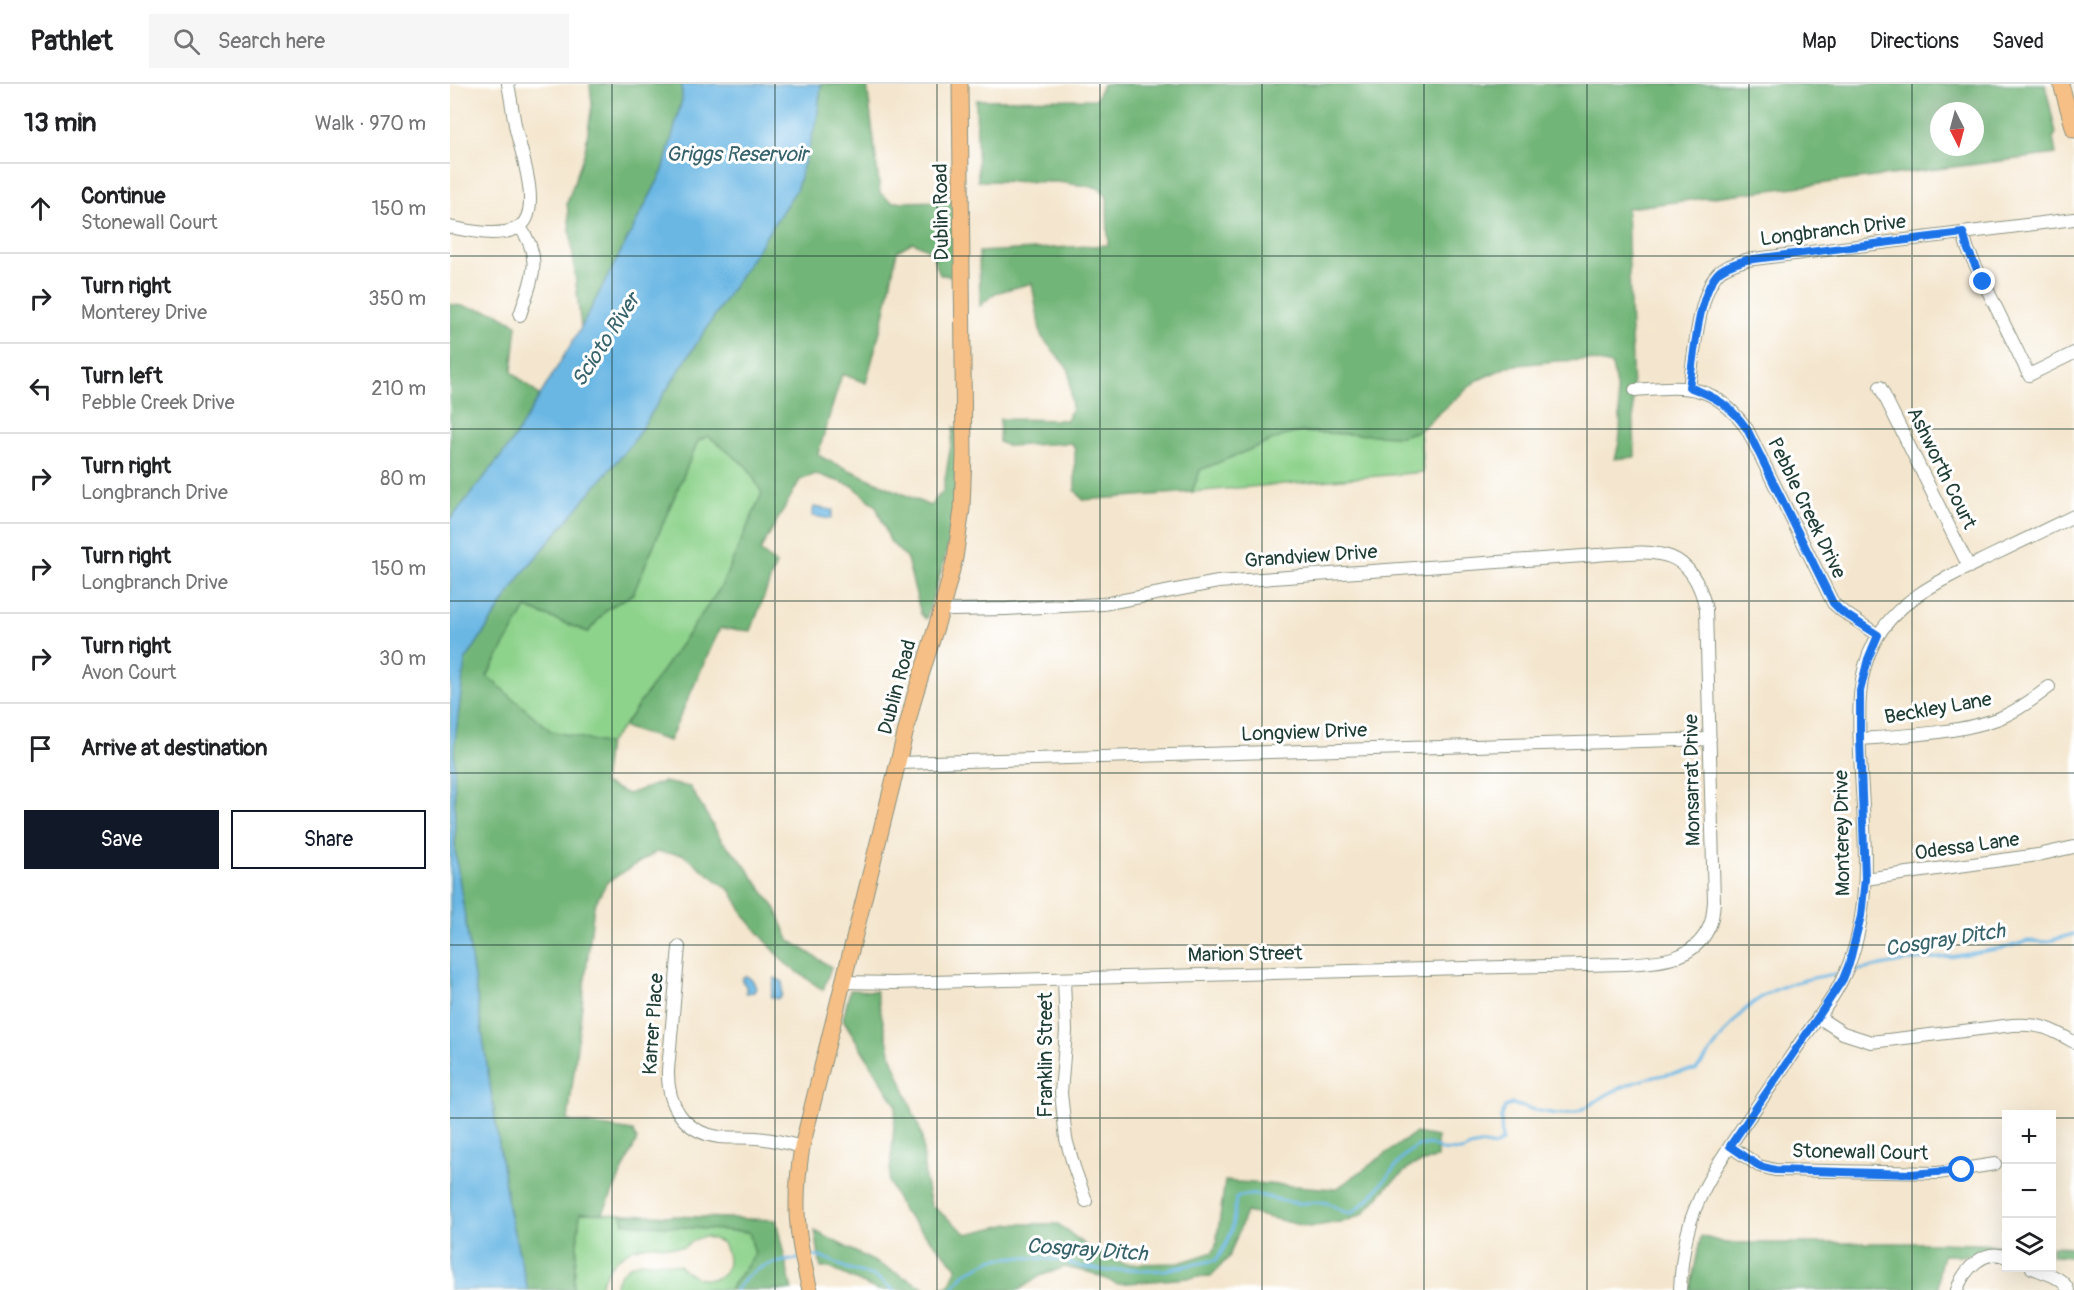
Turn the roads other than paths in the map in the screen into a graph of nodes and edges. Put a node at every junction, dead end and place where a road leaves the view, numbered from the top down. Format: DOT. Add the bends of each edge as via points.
graph roads {
  1 [pos="508,84"];
  2 [pos="960,84"];
  3 [pos="2061,84"];
  4 [pos="2073,123"];
  5 [pos="2074,219"];
  6 [pos="520,226"];
  7 [pos="450,227"];
  8 [pos="1963,233"];
  9 [pos="519,315"];
  10 [pos="2074,353"];
  11 [pos="1689,387"];
  12 [pos="1880,387"];
  13 [pos="1635,390"];
  14 [pos="2074,516"];
  15 [pos="1683,564"];
  16 [pos="1969,567"];
  17 [pos="942,608"];
  18 [pos="1878,635"];
  19 [pos="2049,687"];
  20 [pos="1710,739"];
  21 [pos="1860,739"];
  22 [pos="899,763"];
  23 [pos="2074,847"];
  24 [pos="1865,879"];
  25 [pos="679,947"];
  26 [pos="1648,962"];
  27 [pos="1064,979"];
  28 [pos="843,982"];
  29 [pos="1818,1017"];
  30 [pos="2074,1042"];
  31 [pos="1730,1146"];
  32 [pos="802,1147"];
  33 [pos="1995,1164"];
  34 [pos="1086,1201"];
  35 [pos="2002,1255"];
  36 [pos="2042,1272"];
  37 [pos="810,1290"];
  38 [pos="1680,1290"];
  39 [pos="1957,1290"];
  40 [pos="2068,1290"];
  1 -- 6 [label="street" via="530,197 529,213"];
  2 -- 17 [label="main road, Dublin Road" via="964,454 955,558"];
  3 -- 4 [label="main road"];
  5 -- 8 [label="street, Longbranch Drive"];
  6 -- 7 [label="street" via="482,233"];
  6 -- 9 [label="street" via="532,246 534,263"];
  8 -- 10 [label="street" via="2029,375"];
  8 -- 11 [label="street, Longbranch Drive" via="1746,260 1727,266 1712,280 1704,298"];
  11 -- 13 [label="street, Pebble Creek Drive"];
  11 -- 18 [label="street, Pebble Creek Drive" via="1716,398 1735,412 1833,603"];
  12 -- 16 [label="street, Ashworth Court"];
  14 -- 16 [label="street, Monterey Drive"];
  15 -- 17 [label="street, Grandview Drive" via="1658,553 1631,552 1218,582 1103,603"];
  15 -- 20 [label="street, Monsarrat Drive" via="1702,588 1706,609"];
  16 -- 18 [label="street, Monterey Drive" via="1914,598"];
  17 -- 22 [label="main road, Dublin Road"];
  18 -- 21 [label="street, Monterey Drive" via="1860,691"];
  19 -- 21 [label="street, Beckley Lane" via="2019,708 1984,723"];
  20 -- 22 [label="street, Longview Drive"];
  20 -- 26 [label="street, Monsarrat Drive" via="1714,902 1710,924 1699,943 1682,956"];
  21 -- 24 [label="street, Monterey Drive"];
  22 -- 28 [label="main road, Dublin Road"];
  23 -- 24 [label="street, Odessa Lane"];
  24 -- 29 [label="street, Monterey Drive" via="1849,964"];
  25 -- 32 [label="street, Karrer Place" via="667,1082 672,1103 691,1127 703,1133"];
  26 -- 27 [label="street, Marion Street"];
  27 -- 28 [label="street, Marion Street"];
  27 -- 34 [label="street, Franklin Street" via="1066,1031 1061,1094 1074,1167"];
  28 -- 32 [label="main road, Dublin Road"];
  29 -- 30 [label="street" via="1843,1033 1871,1042 2036,1024"];
  29 -- 31 [label="street, Monterey Drive"];
  31 -- 33 [label="street, Stonewall Court" via="1759,1166 1775,1170 1938,1173"];
  31 -- 38 [label="street, Monterey Drive" via="1707,1182 1691,1220"];
  32 -- 37 [label="main road, Dublin Road" via="796,1200 799,1241"];
  35 -- 39 [label="street" via="1988,1256 1967,1269"];
  36 -- 40 [label="street" via="2058,1278"];
}
